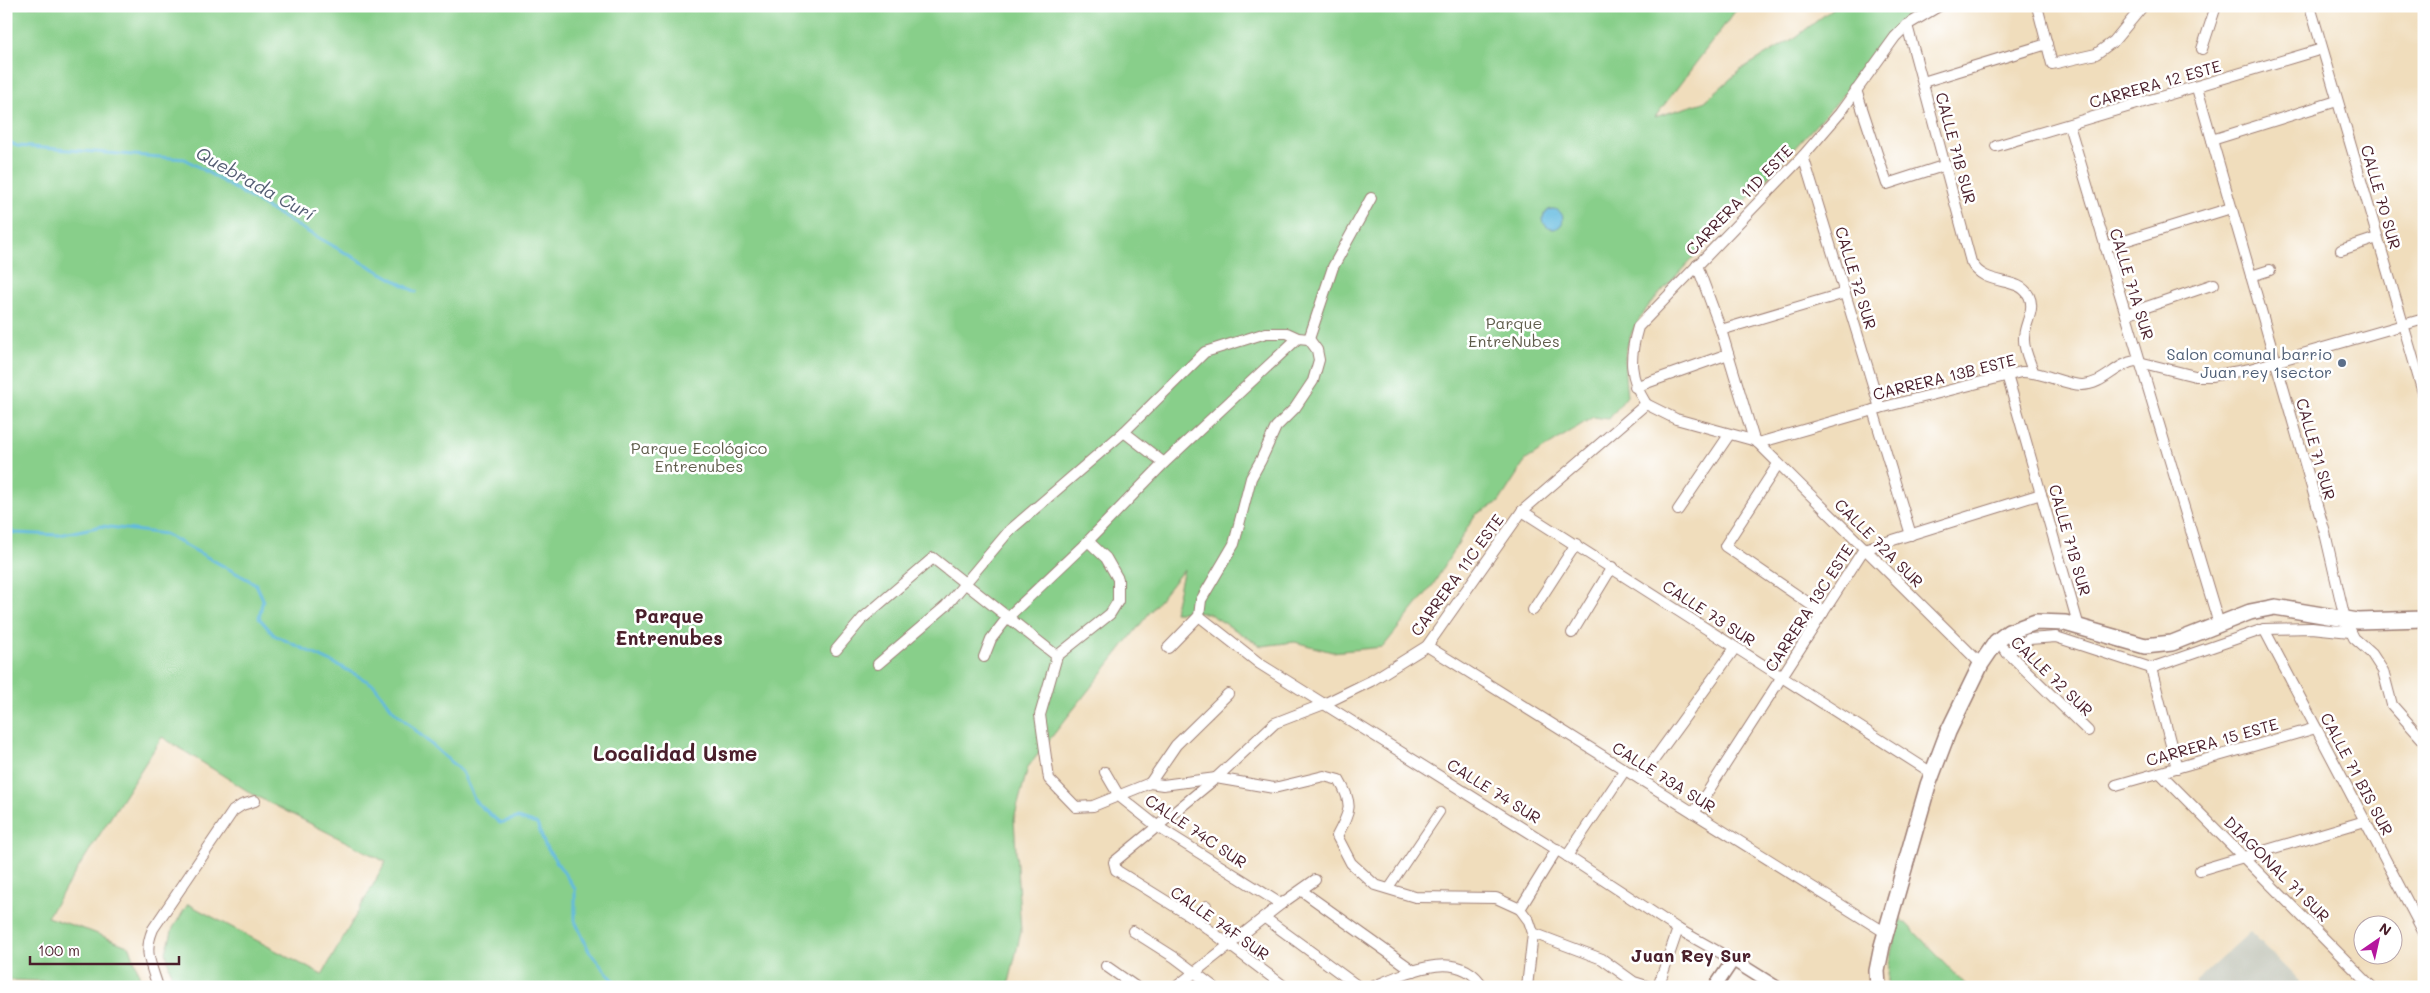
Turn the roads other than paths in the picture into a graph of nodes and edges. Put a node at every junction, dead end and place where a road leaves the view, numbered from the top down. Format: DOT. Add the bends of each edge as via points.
graph roads {
  1 [pos="1939,6"];
  2 [pos="2037,6"];
  3 [pos="2142,6"];
  4 [pos="2216,6"];
  5 [pos="2310,6"];
  6 [pos="1907,25"];
  7 [pos="2047,44"];
  8 [pos="2202,49"];
  9 [pos="2322,49"];
  10 [pos="1923,82"];
  11 [pos="2197,88"];
  12 [pos="1856,90"];
  13 [pos="2337,101"];
  14 [pos="2069,124"];
  15 [pos="2212,140"];
  16 [pos="1996,146"];
  17 [pos="1803,156"];
  18 [pos="1946,165"];
  19 [pos="1371,198"];
  20 [pos="2231,208"];
  21 [pos="2378,238"];
  22 [pos="2106,247"];
  23 [pos="2341,250"];
  24 [pos="1696,265"];
  25 [pos="2270,270"];
  26 [pos="2251,276"];
  27 [pos="2214,284"];
  28 [pos="1845,293"];
  29 [pos="2126,314"];
  30 [pos="2424,320"];
  31 [pos="2403,326"];
  32 [pos="1721,330"];
  33 [pos="1298,338"];
  34 [pos="1309,339"];
  35 [pos="1728,354"];
  36 [pos="2140,361"];
  37 [pos="2276,362"];
  38 [pos="2033,371"];
  39 [pos="2008,374"];
  40 [pos="1636,387"];
  41 [pos="2424,396"];
  42 [pos="1646,404"];
  43 [pos="1876,409"];
  44 [pos="1124,432"];
  45 [pos="1729,435"];
  46 [pos="1756,442"];
  47 [pos="1164,463"];
  48 [pos="1778,464"];
  49 [pos="2041,494"];
  50 [pos="1522,510"];
  51 [pos="1678,510"];
  52 [pos="1911,535"];
  53 [pos="1088,541"];
  54 [pos="1576,544"];
  55 [pos="1864,549"];
  56 [pos="1612,567"];
  57 [pos="966,582"];
  58 [pos="1533,610"];
  59 [pos="1823,613"];
  60 [pos="1199,616"];
  61 [pos="1008,617"];
  62 [pos="2424,619"];
  63 [pos="2219,624"];
  64 [pos="2347,625"];
  65 [pos="2079,627"];
  66 [pos="2264,629"];
  67 [pos="1572,632"];
  68 [pos="1996,642"];
  69 [pos="1427,646"];
  70 [pos="1168,648"];
  71 [pos="1735,648"];
  72 [pos="836,650"];
  73 [pos="2007,653"];
  74 [pos="1057,656"];
  75 [pos="984,657"];
  76 [pos="878,664"];
  77 [pos="1981,664"];
  78 [pos="2151,668"];
  79 [pos="1782,677"];
  80 [pos="1228,694"];
  81 [pos="1324,704"];
  82 [pos="2316,728"];
  83 [pos="2088,731"];
  84 [pos="2424,741"];
  85 [pos="2177,768"];
  86 [pos="1625,770"];
  87 [pos="1105,772"];
  88 [pos="1932,773"];
  89 [pos="2160,773"];
  90 [pos="1216,778"];
  91 [pos="1640,779"];
  92 [pos="1150,783"];
  93 [pos="2116,785"];
  94 [pos="1119,796"];
  95 [pos="254,801"];
  96 [pos="1440,812"];
  97 [pos="1694,813"];
  98 [pos="2365,821"];
  99 [pos="1158,827"];
  100 [pos="1557,849"];
  101 [pos="1567,856"];
  102 [pos="2244,857"];
  103 [pos="1114,866"];
  104 [pos="2200,870"];
  105 [pos="1315,880"];
  106 [pos="1388,889"];
  107 [pos="1302,891"];
  108 [pos="1281,904"];
  109 [pos="1206,905"];
  110 [pos="1520,909"];
  111 [pos="1265,918"];
  112 [pos="1195,920"];
  113 [pos="1678,929"];
  114 [pos="1133,931"];
  115 [pos="1533,933"];
  116 [pos="1886,933"];
  117 [pos="2424,933"];
  118 [pos="1229,946"];
  119 [pos="1733,960"];
  120 [pos="1106,966"];
  121 [pos="1194,971"];
  122 [pos="1414,971"];
  123 [pos="1480,985"];
  124 [pos="1375,986"];
  125 [pos="158,987"];
  126 [pos="1136,987"];
  127 [pos="1176,987"];
  128 [pos="1214,987"];
  129 [pos="1285,987"];
  130 [pos="1359,987"];
  131 [pos="1527,987"];
  132 [pos="1650,987"];
  133 [pos="1658,987"];
  134 [pos="1715,987"];
  135 [pos="1776,987"];
  136 [pos="1878,987"];
  137 [pos="2372,987"];
  1 -- 6 [label="street, CARRERA 11D ESTE"];
  2 -- 7 [label="street"];
  3 -- 7 [label="street" via="2114,40 2096,54 2052,64"];
  4 -- 8 [label="street"];
  5 -- 9 [label="street, CALLE 70 SUR"];
  6 -- 10 [label="street, CALLE 71B SUR"];
  6 -- 12 [label="street, CARRERA 11D ESTE"];
  7 -- 10 [label="street"];
  9 -- 11 [label="street, CARRERA 12 ESTE"];
  9 -- 13 [label="street, CALLE 70 SUR"];
  10 -- 18 [label="street, CALLE 71B SUR"];
  11 -- 14 [label="street, CARRERA 12 ESTE"];
  11 -- 15 [label="street, CALLE 71 SUR"];
  12 -- 17 [label="street, CARRERA 11D ESTE"];
  12 -- 18 [label="street" via="1887,184"];
  13 -- 15 [label="street"];
  13 -- 21 [label="street, CALLE 70 SUR"];
  14 -- 16 [label="street, CARRERA 12 ESTE"];
  14 -- 22 [label="street, CALLE 71A SUR"];
  15 -- 20 [label="street, CALLE 71 SUR"];
  17 -- 24 [label="street, CARRERA 11D ESTE"];
  17 -- 28 [label="street, CALLE 72 SUR"];
  18 -- 38 [label="street, CALLE 71B SUR" via="1971,262 1982,276 2013,284 2029,296 2030,310 2024,338"];
  19 -- 34 [label="street" via="1333,267"];
  20 -- 22 [label="street"];
  20 -- 26 [label="street, CALLE 71 SUR"];
  21 -- 23 [label="street"];
  21 -- 31 [label="street, CALLE 70 SUR"];
  22 -- 29 [label="street, CALLE 71A SUR"];
  24 -- 32 [label="street, CALLE 72A SUR"];
  24 -- 40 [label="street, CARRERA 11D ESTE" via="1638,327 1631,373"];
  25 -- 26 [label="street"];
  26 -- 37 [label="street, CALLE 71 SUR"];
  27 -- 29 [label="street"];
  28 -- 32 [label="street"];
  28 -- 43 [label="street, CALLE 72 SUR"];
  29 -- 36 [label="street, CALLE 71A SUR"];
  30 -- 31 [label="street"];
  31 -- 37 [label="street"];
  31 -- 41 [label="street, CALLE 70 SUR"];
  32 -- 35 [label="street, CALLE 72A SUR"];
  33 -- 34 [label="street"];
  33 -- 44 [label="street" via="1287,333 1266,333 1205,352"];
  33 -- 47 [label="street"];
  34 -- 60 [label="street" via="1319,360 1312,380 1295,408 1276,427 1251,478 1234,544 1201,600"];
  35 -- 40 [label="street"];
  35 -- 46 [label="street, CALLE 72A SUR"];
  36 -- 37 [label="street" via="2195,376 2210,376"];
  36 -- 38 [label="street, CARRERA 13B ESTE" via="2128,362 2098,380 2081,385"];
  36 -- 63 [label="street, CALLE 71A SUR"];
  37 -- 64 [label="street, CALLE 71 SUR" via="2325,533"];
  38 -- 39 [label="street, CARRERA 13B ESTE"];
  39 -- 43 [label="street, CARRERA 13B ESTE"];
  39 -- 49 [label="street, CALLE 71B SUR"];
  40 -- 42 [label="street, CARRERA 11D ESTE"];
  42 -- 45 [label="street" via="1676,419"];
  42 -- 50 [label="street, CARRERA 11C ESTE"];
  43 -- 46 [label="street, CARRERA 13B ESTE"];
  43 -- 52 [label="street, CALLE 72 SUR"];
  44 -- 47 [label="street"];
  44 -- 57 [label="street" via="1009,531"];
  45 -- 46 [label="street"];
  45 -- 51 [label="street"];
  46 -- 48 [label="street, CALLE 72A SUR"];
  47 -- 53 [label="street"];
  48 -- 55 [label="street, CALLE 72A SUR"];
  48 -- 59 [label="street" via="1725,544 1728,550"];
  49 -- 52 [label="street, CARRERA 13C ESTE"];
  49 -- 65 [label="street, CALLE 71B SUR"];
  50 -- 54 [label="street, CALLE 73 SUR"];
  50 -- 69 [label="street, CARRERA 11C ESTE"];
  52 -- 55 [label="street, CARRERA 13C ESTE"];
  53 -- 61 [label="street"];
  53 -- 74 [label="street" via="1106,558 1118,579 1118,601 1110,614"];
  54 -- 56 [label="street, CALLE 73 SUR"];
  54 -- 58 [label="street"];
  55 -- 59 [label="street, CARRERA 13C ESTE"];
  55 -- 77 [label="street, CALLE 72A SUR"];
  56 -- 67 [label="street"];
  56 -- 71 [label="street, CALLE 73 SUR"];
  57 -- 61 [label="street"];
  57 -- 72 [label="street" via="933,558 863,618"];
  57 -- 76 [label="street" via="946,606"];
  59 -- 79 [label="street, CARRERA 13C ESTE"];
  60 -- 70 [label="street"];
  60 -- 81 [label="street, CALLE 74 SUR" via="1260,664"];
  61 -- 74 [label="street"];
  61 -- 75 [label="street" via="990,639"];
  62 -- 64 [label="main road"];
  63 -- 64 [label="main road" via="2274,607"];
  63 -- 65 [label="main road" via="2172,643 2145,646"];
  64 -- 66 [label="street"];
  64 -- 84 [label="street, CALLE 71 SUR" via="2378,662 2392,706"];
  65 -- 68 [label="main road" via="2036,622 2015,629"];
  66 -- 78 [label="street"];
  66 -- 82 [label="street, CALLE 71 BIS SUR"];
  68 -- 73 [label="street, CALLE 72 SUR"];
  68 -- 77 [label="main road"];
  69 -- 81 [label="street, CARRERA 11C ESTE" via="1371,681"];
  69 -- 86 [label="street, CALLE 73A SUR"];
  71 -- 79 [label="street, CALLE 73 SUR"];
  71 -- 91 [label="street"];
  73 -- 78 [label="street" via="2029,639 2056,637"];
  73 -- 83 [label="street, CALLE 72 SUR"];
  74 -- 94 [label="street" via="1040,715 1049,779 1076,807 1093,806"];
  77 -- 88 [label="main road"];
  78 -- 85 [label="street"];
  79 -- 88 [label="street, CALLE 73 SUR"];
  79 -- 97 [label="street, CARRERA 13C ESTE"];
  80 -- 92 [label="street" via="1180,740"];
  81 -- 90 [label="street, CARRERA 11C ESTE" via="1275,723"];
  81 -- 100 [label="street, CALLE 74 SUR"];
  82 -- 85 [label="street, CARRERA 15 ESTE"];
  82 -- 98 [label="street, CALLE 71 BIS SUR"];
  85 -- 89 [label="street, CARRERA 15 ESTE"];
  86 -- 91 [label="street, CALLE 73A SUR"];
  86 -- 101 [label="street"];
  87 -- 94 [label="street, CALLE 74C SUR"];
  88 -- 116 [label="main road"];
  89 -- 93 [label="street, CARRERA 15 ESTE"];
  89 -- 102 [label="street, DIAGONAL 71 SUR"];
  90 -- 92 [label="street" via="1163,785"];
  90 -- 99 [label="street, CARRERA 11C ESTE"];
  90 -- 106 [label="street" via="1274,788 1324,776 1339,780 1349,796 1349,813 1338,836 1351,863 1375,885"];
  91 -- 97 [label="street, CALLE 73A SUR"];
  92 -- 94 [label="street"];
  94 -- 99 [label="street, CALLE 74C SUR"];
  95 -- 125 [label="street" via="233,811 153,929 147,943 147,954"];
  96 -- 106 [label="street"];
  97 -- 116 [label="street, CALLE 73A SUR"];
  98 -- 102 [label="street"];
  98 -- 117 [label="street, CALLE 71 BIS SUR"];
  99 -- 103 [label="street, CARRERA 11C ESTE" via="1122,853"];
  99 -- 108 [label="street, CALLE 74C SUR"];
  100 -- 101 [label="street, CALLE 74 SUR"];
  100 -- 110 [label="street"];
  101 -- 113 [label="street, CALLE 74 SUR"];
  102 -- 104 [label="street"];
  102 -- 137 [label="street, DIAGONAL 71 SUR"];
  103 -- 112 [label="street, CALLE 74F SUR" via="1143,889"];
  105 -- 107 [label="street"];
  106 -- 110 [label="street" via="1414,897 1496,898"];
  107 -- 108 [label="street"];
  107 -- 122 [label="street"];
  108 -- 111 [label="street"];
  109 -- 112 [label="street"];
  110 -- 115 [label="street"];
  111 -- 118 [label="street"];
  111 -- 130 [label="street"];
  112 -- 118 [label="street, CALLE 74F SUR"];
  113 -- 119 [label="street, CALLE 74 SUR"];
  113 -- 133 [label="street"];
  114 -- 121 [label="street"];
  115 -- 131 [label="street"];
  115 -- 132 [label="street" via="1602,959 1634,982"];
  116 -- 136 [label="main road" via="1879,958"];
  118 -- 121 [label="street"];
  118 -- 129 [label="street, CALLE 74F SUR"];
  119 -- 134 [label="street"];
  119 -- 135 [label="street, CALLE 74 SUR"];
  120 -- 126 [label="street"];
  121 -- 127 [label="street"];
  121 -- 128 [label="street"];
  122 -- 123 [label="street" via="1437,964 1462,967 1474,973"];
  122 -- 124 [label="street"];
}
